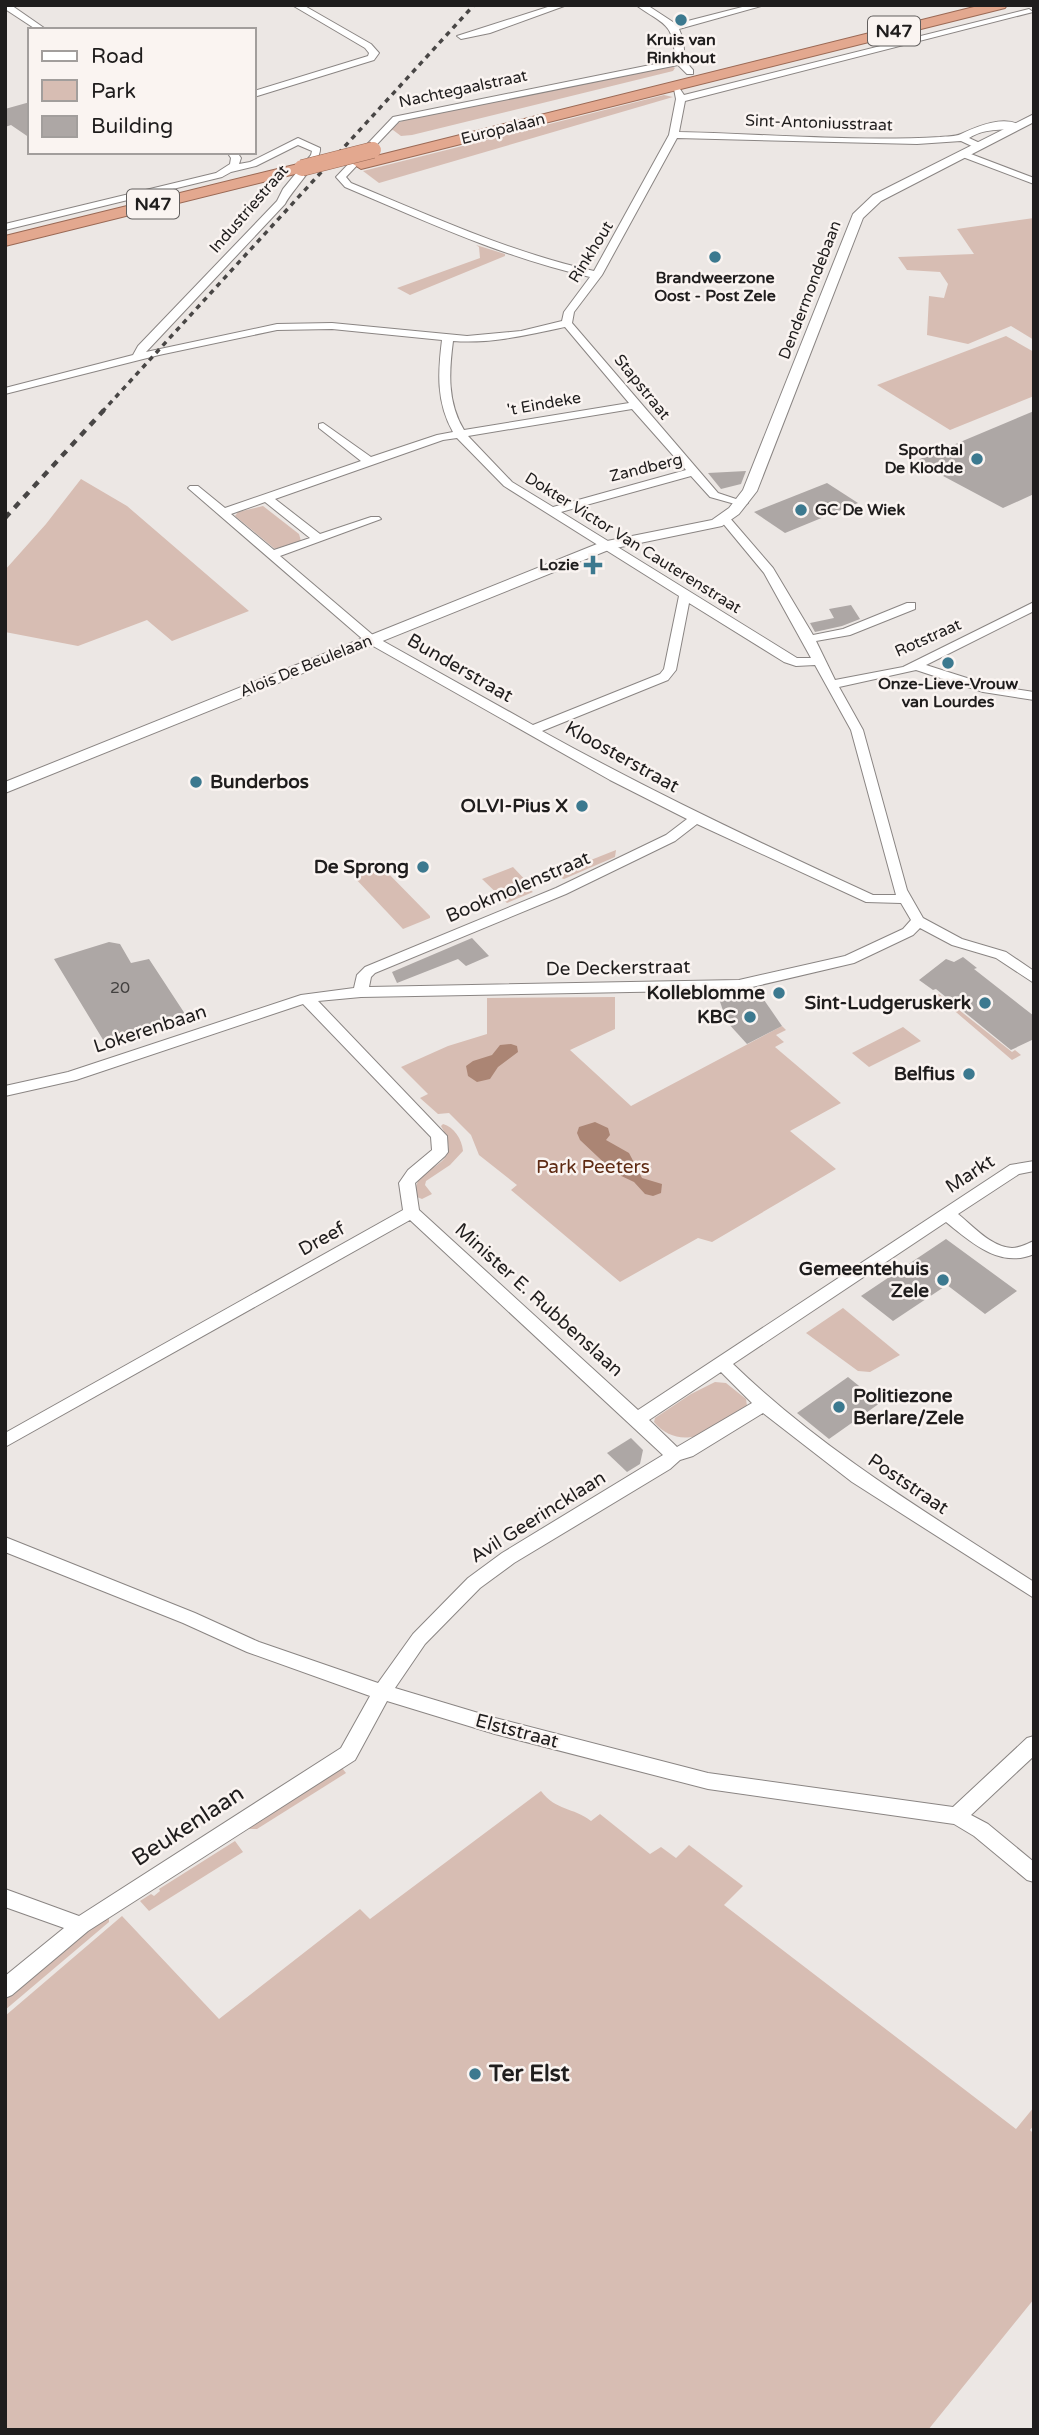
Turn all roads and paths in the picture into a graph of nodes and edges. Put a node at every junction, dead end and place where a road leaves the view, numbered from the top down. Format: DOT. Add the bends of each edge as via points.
graph roads {
  1 [pos="5,5"];
  2 [pos="296,5"];
  3 [pos="563,5"];
  4 [pos="640,5"];
  5 [pos="761,5"];
  6 [pos="963,5"];
  7 [pos="1000,5"];
  8 [pos="1029,12"];
  9 [pos="676,27"];
  10 [pos="40,28"];
  11 [pos="461,36"];
  12 [pos="685,67"];
  13 [pos="256,93"];
  14 [pos="677,93"];
  15 [pos="1034,117"];
  16 [pos="1017,126"];
  17 [pos="675,135"];
  18 [pos="962,138"];
  19 [pos="979,146"];
  20 [pos="233,154"];
  21 [pos="963,154"];
  22 [pos="229,169"];
  23 [pos="1034,181"];
  24 [pos="5,227"];
  25 [pos="5,242"];
  26 [pos="5,253"];
  27 [pos="597,275"];
  28 [pos="567,323"];
  29 [pos="448,337"];
  30 [pos="138,357"];
  31 [pos="5,391"];
  32 [pos="635,405"];
  33 [pos="323,426"];
  34 [pos="459,435"];
  35 [pos="371,463"];
  36 [pos="692,472"];
  37 [pos="194,488"];
  38 [pos="267,498"];
  39 [pos="742,503"];
  40 [pos="552,510"];
  41 [pos="222,513"];
  42 [pos="375,519"];
  43 [pos="725,519"];
  44 [pos="318,538"];
  45 [pos="607,545"];
  46 [pos="272,555"];
  47 [pos="685,594"];
  48 [pos="911,606"];
  49 [pos="1034,606"];
  50 [pos="370,639"];
  51 [pos="809,639"];
  52 [pos="818,661"];
  53 [pos="915,666"];
  54 [pos="831,685"];
  55 [pos="1034,696"];
  56 [pos="532,730"];
  57 [pos="5,788"];
  58 [pos="696,818"];
  59 [pos="903,899"];
  60 [pos="918,921"];
  61 [pos="1034,978"];
  62 [pos="361,992"];
  63 [pos="306,998"];
  64 [pos="5,1091"];
  65 [pos="1034,1166"];
  66 [pos="411,1212"];
  67 [pos="947,1214"];
  68 [pos="1034,1247"];
  69 [pos="723,1364"];
  70 [pos="764,1404"];
  71 [pos="638,1419"];
  72 [pos="5,1441"];
  73 [pos="674,1455"];
  74 [pos="5,1544"];
  75 [pos="1034,1591"];
  76 [pos="382,1692"];
  77 [pos="1034,1744"];
  78 [pos="957,1816"];
  79 [pos="1034,1874"];
  80 [pos="5,1898"];
  81 [pos="80,1924"];
  82 [pos="5,1989"];
  1 -- 10 [label="street"];
  2 -- 13 [label="street" via="374,53 371,58"];
  3 -- 11 [label="street"];
  4 -- 9 [label="street"];
  5 -- 9 [label="street"];
  6 -- 12 [label="highway, Europalaan / N47"];
  7 -- 14 [label="highway, Europalaan / N47"];
  8 -- 14 [label="street"];
  9 -- 12 [label="street"];
  12 -- 25 [label="highway, Europalaan / N47, bridge"];
  12 -- 27 [label="street, Nachtegaalstraat" via="396,119 341,177 348,185 472,237"];
  14 -- 17 [label="street, Rinkhout"];
  14 -- 26 [label="highway, Europalaan / N47" via="361,164"];
  15 -- 16 [label="street, Dendermondebaan"];
  16 -- 18 [label="street, Sint-Antoniusstraat" via="1000,124"];
  16 -- 19 [label="street, Dendermondebaan"];
  17 -- 18 [label="street, Sint-Antoniusstraat"];
  17 -- 27 [label="street, Rinkhout"];
  18 -- 19 [label="street, Sint-Antoniusstraat"];
  19 -- 21 [label="street, Dendermondebaan"];
  20 -- 22 [label="street" via="236,158"];
  21 -- 23 [label="street"];
  21 -- 39 [label="street, Dendermondebaan" via="877,198 857,217"];
  22 -- 24 [label="street" via="206,179"];
  22 -- 30 [label="street, Industriestraat" via="253,164 298,141 317,150 281,202"];
  27 -- 28 [label="street, Rinkhout" via="569,312"];
  28 -- 29 [label="street" via="504,337"];
  28 -- 32 [label="street, Stapstraat"];
  29 -- 30 [label="street" via="332,326 277,327"];
  29 -- 34 [label="street, Dokter Victor Van Cauterenstraat" via="442,379"];
  30 -- 31 [label="street"];
  32 -- 34 [label="street, 't Eindeke"];
  32 -- 36 [label="street, Stapstraat"];
  33 -- 35 [label="street"];
  34 -- 35 [label="street, 't Eindeke"];
  34 -- 40 [label="street, Dokter Victor Van Cauterenstraat" via="508,484"];
  35 -- 38 [label="street, 't Eindeke"];
  36 -- 39 [label="street, Zandberg" via="714,495"];
  36 -- 40 [label="street, Zandberg"];
  37 -- 41 [label="street, Bunderstraat"];
  38 -- 41 [label="street, 't Eindeke"];
  38 -- 44 [label="street"];
  39 -- 43 [label="street, Dendermondebaan"];
  40 -- 45 [label="street, Dokter Victor Van Cauterenstraat"];
  41 -- 46 [label="street, Bunderstraat"];
  42 -- 44 [label="street"];
  43 -- 45 [label="street"];
  43 -- 51 [label="street" via="769,571"];
  44 -- 46 [label="street"];
  45 -- 47 [label="street, Dokter Victor Van Cauterenstraat"];
  45 -- 50 [label="street, Alois De Beulelaan"];
  46 -- 50 [label="street, Bunderstraat"];
  47 -- 52 [label="street, Dokter Victor Van Cauterenstraat" via="788,659"];
  47 -- 56 [label="street, Kloosterstraat" via="670,670 664,677"];
  48 -- 51 [label="street" via="846,632"];
  49 -- 53 [label="street, Rotstraat"];
  50 -- 56 [label="street, Bunderstraat"];
  50 -- 57 [label="street, Alois De Beulelaan"];
  51 -- 52 [label="street"];
  52 -- 54 [label="street"];
  53 -- 54 [label="street, Rotstraat"];
  53 -- 55 [label="street" via="987,689"];
  54 -- 59 [label="street" via="864,749"];
  56 -- 58 [label="street, Kloosterstraat"];
  58 -- 59 [label="street, Kloosterstraat" via="871,899"];
  58 -- 62 [label="street, Bookmolenstraat" via="683,832 611,868 370,970 364,975"];
  59 -- 60 [label="street"];
  60 -- 61 [label="street" via="957,942 1001,955"];
  60 -- 62 [label="street, De Deckerstraat" via="908,932 849,960 739,985"];
  62 -- 63 [label="street, De Deckerstraat"];
  63 -- 64 [label="street, Lokerenbaan" via="71,1076"];
  63 -- 66 [label="street" via="439,1136 440,1152 407,1183"];
  65 -- 67 [label="street, Markt" via="1015,1169"];
  66 -- 71 [label="street, Minister E. Rubbenslaan"];
  66 -- 72 [label="street, Dreef"];
  67 -- 68 [label="street, Markt" via="1000,1252 1017,1255"];
  67 -- 69 [label="street"];
  69 -- 70 [label="street"];
  69 -- 71 [label="street"];
  70 -- 73 [label="street, Avil Geerincklaan"];
  70 -- 75 [label="street, Poststraat" via="858,1477"];
  71 -- 73 [label="street"];
  73 -- 76 [label="street, Avil Geerincklaan" via="474,1583 419,1640"];
  74 -- 76 [label="street, Elststraat" via="253,1647"];
  76 -- 78 [label="street, Elststraat" via="708,1781"];
  76 -- 81 [label="street, Beukenlaan" via="348,1754"];
  77 -- 78 [label="street"];
  78 -- 79 [label="street, Elststraat"];
  80 -- 81 [label="street"];
  81 -- 82 [label="street, Beukenlaan"];
}
